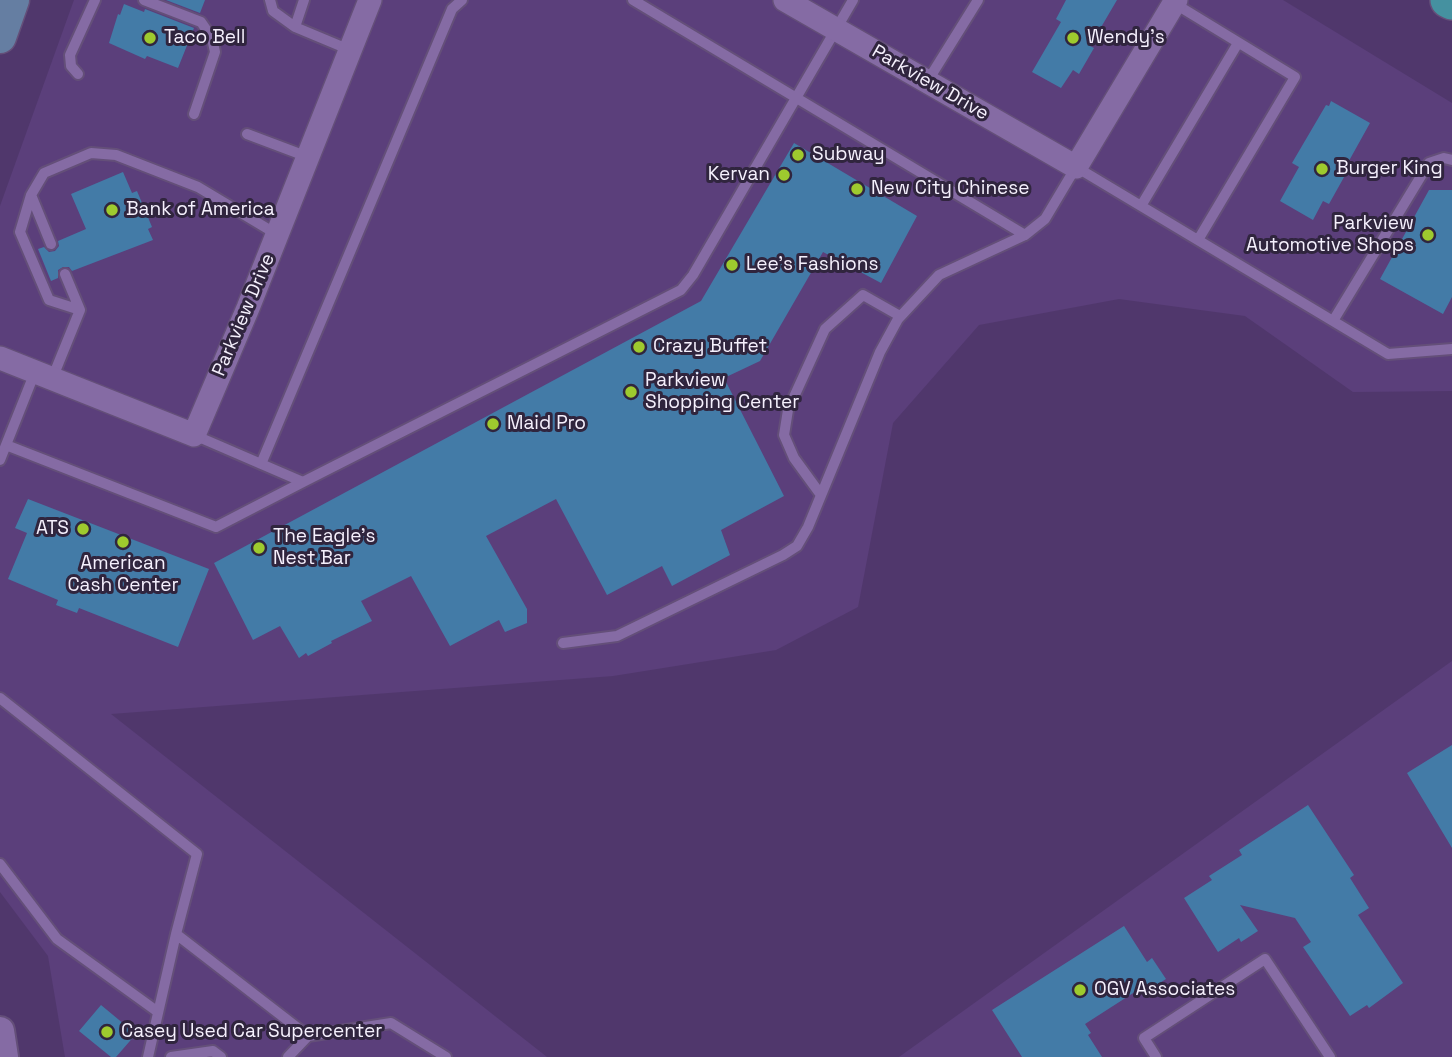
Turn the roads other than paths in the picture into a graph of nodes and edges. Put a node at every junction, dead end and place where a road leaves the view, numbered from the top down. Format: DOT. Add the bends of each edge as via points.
graph roads {
  1 [pos="13,0"];
  2 [pos="94,0"];
  3 [pos="144,0"];
  4 [pos="270,0"];
  5 [pos="303,0"];
  6 [pos="370,0"];
  7 [pos="462,0"];
  8 [pos="633,0"];
  9 [pos="785,0"];
  10 [pos="853,0"];
  11 [pos="978,0"];
  12 [pos="1173,1"];
  13 [pos="295,27"];
  14 [pos="835,29"];
  15 [pos="0,37"];
  16 [pos="1238,43"];
  17 [pos="350,50"];
  18 [pos="78,74"];
  19 [pos="927,82"];
  20 [pos="795,97"];
  21 [pos="194,114"];
  22 [pos="247,134"];
  23 [pos="308,157"];
  24 [pos="1452,160"];
  25 [pos="1076,167"];
  26 [pos="30,195"];
  27 [pos="1141,206"];
  28 [pos="278,234"];
  29 [pos="1025,236"];
  30 [pos="1198,240"];
  31 [pos="51,244"];
  32 [pos="65,274"];
  33 [pos="80,310"];
  34 [pos="900,316"];
  35 [pos="1333,321"];
  36 [pos="1452,349"];
  37 [pos="0,358"];
  38 [pos="44,376"];
  39 [pos="194,435"];
  40 [pos="6,445"];
  41 [pos="0,460"];
  42 [pos="261,464"];
  43 [pos="303,482"];
  44 [pos="821,495"];
  45 [pos="563,643"];
  46 [pos="0,698"];
  47 [pos="0,864"];
  48 [pos="176,934"];
  49 [pos="158,1012"];
  50 [pos="0,1031"];
  51 [pos="307,1036"];
  52 [pos="4,1057"];
  53 [pos="148,1057"];
  54 [pos="171,1057"];
  55 [pos="221,1057"];
  56 [pos="288,1057"];
  57 [pos="446,1057"];
  58 [pos="1156,1057"];
  59 [pos="1330,1057"];
  1 -- 15 [label="main road"];
  2 -- 18 [label="lane" via="70,55"];
  3 -- 21 [label="lane" via="201,22 212,38 215,52"];
  4 -- 13 [label="lane" via="273,11"];
  5 -- 13 [label="lane"];
  6 -- 17 [label="street, Parkview Drive"];
  7 -- 42 [label="lane" via="452,9"];
  8 -- 20 [label="lane"];
  9 -- 14 [label="street, Parkview Drive"];
  10 -- 14 [label="lane"];
  11 -- 19 [label="lane"];
  12 -- 16 [label="lane"];
  12 -- 25 [label="street"];
  13 -- 17 [label="lane"];
  14 -- 19 [label="street, Parkview Drive"];
  14 -- 20 [label="lane"];
  16 -- 27 [label="lane"];
  16 -- 30 [label="lane" via="1295,77"];
  17 -- 23 [label="street, Parkview Drive"];
  19 -- 25 [label="street, Parkview Drive"];
  20 -- 29 [label="lane"];
  20 -- 43 [label="lane" via="681,290"];
  22 -- 23 [label="lane"];
  23 -- 28 [label="street, Parkview Drive"];
  24 -- 35 [label="lane" via="1429,163"];
  25 -- 27 [label="lane"];
  25 -- 29 [label="lane" via="1045,219"];
  26 -- 28 [label="lane" via="44,173 91,152 116,155 198,187"];
  26 -- 31 [label="lane"];
  26 -- 33 [label="lane" via="20,232 49,300"];
  27 -- 30 [label="lane"];
  28 -- 39 [label="street, Parkview Drive"];
  29 -- 34 [label="lane" via="939,275"];
  30 -- 35 [label="lane"];
  32 -- 33 [label="lane"];
  33 -- 38 [label="lane"];
  34 -- 44 [label="lane" via="880,352"];
  34 -- 44 [label="lane" via="863,295 825,329 788,410 784,435 794,458"];
  35 -- 36 [label="lane" via="1388,354"];
  37 -- 38 [label="street"];
  38 -- 39 [label="street"];
  38 -- 40 [label="lane"];
  39 -- 42 [label="lane"];
  40 -- 41 [label="lane"];
  40 -- 43 [label="lane" via="216,527"];
  42 -- 43 [label="lane"];
  44 -- 45 [label="lane" via="797,546 783,555 617,636"];
  46 -- 48 [label="lane" via="197,854"];
  47 -- 49 [label="lane" via="57,939"];
  48 -- 49 [label="lane"];
  48 -- 51 [label="lane"];
  49 -- 53 [label="lane"];
  50 -- 52 [label="street"];
  51 -- 56 [label="lane"];
  51 -- 57 [label="lane" via="391,1023"];
  54 -- 55 [label="lane" via="213,1051"];
  58 -- 59 [label="lane" via="1144,1038 1265,959"];
}
